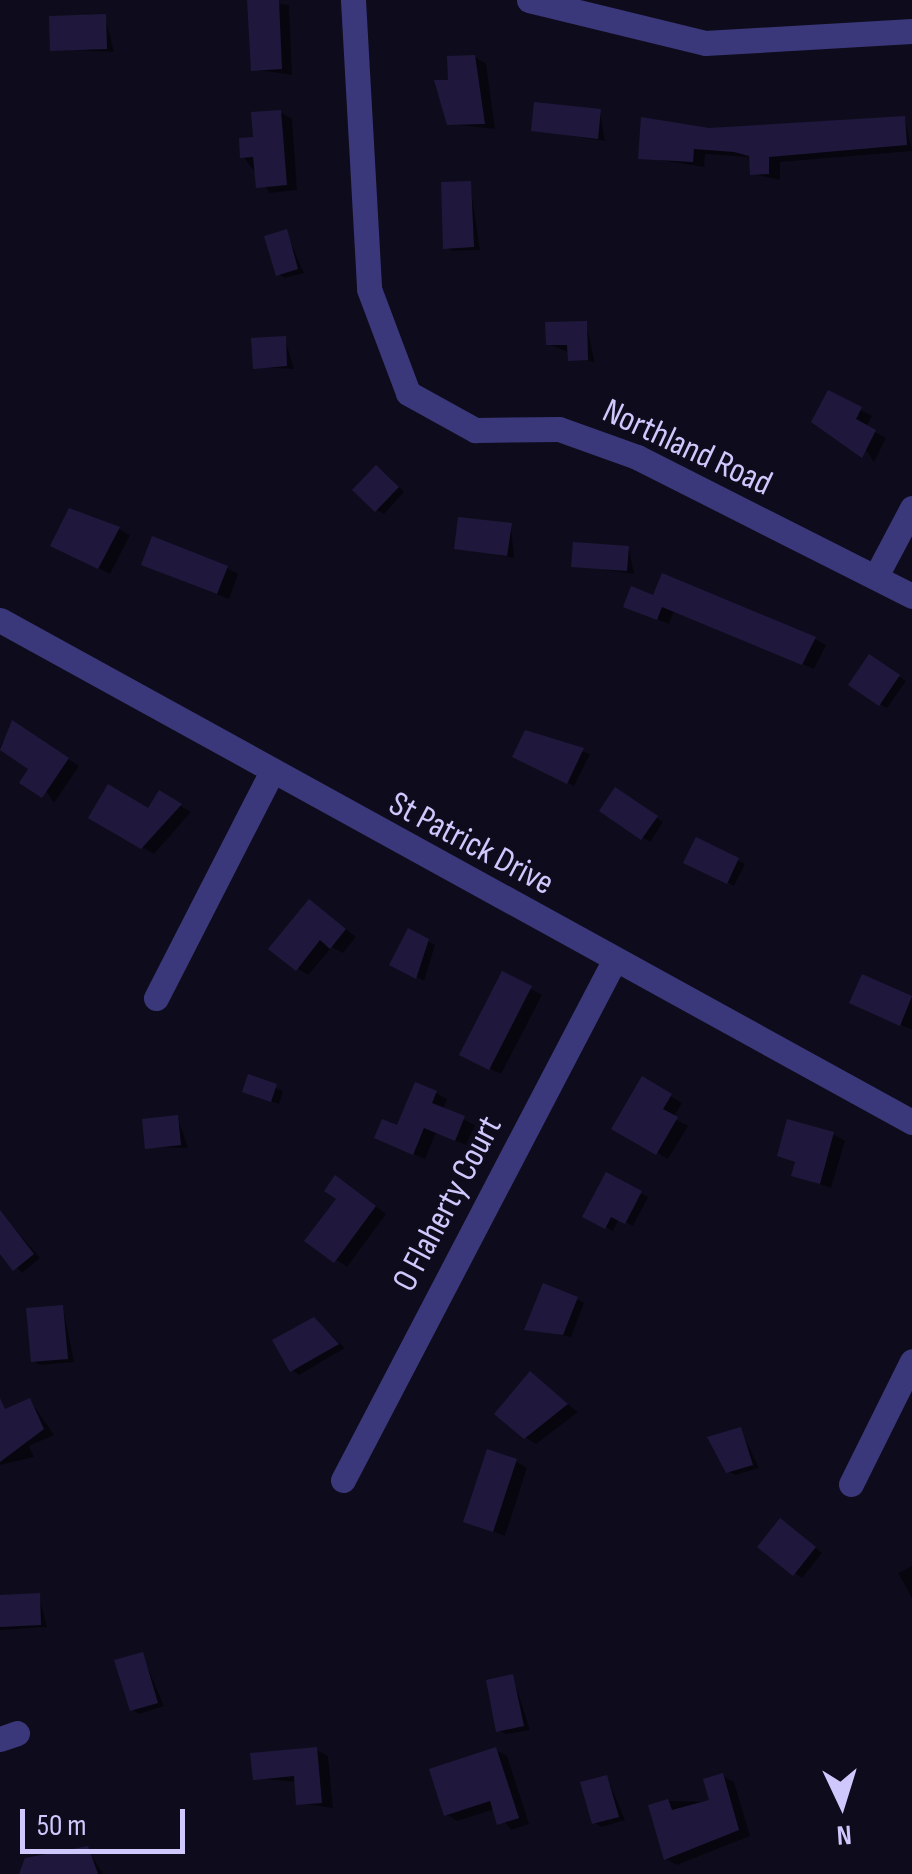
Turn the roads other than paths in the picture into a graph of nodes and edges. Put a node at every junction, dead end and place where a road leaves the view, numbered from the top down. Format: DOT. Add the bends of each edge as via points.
graph roads {
  1 [pos="353,0"];
  2 [pos="528,0"];
  3 [pos="912,31"];
  4 [pos="912,508"];
  5 [pos="876,576"];
  6 [pos="912,596"];
  7 [pos="0,620"];
  8 [pos="270,775"];
  9 [pos="614,961"];
  10 [pos="156,998"];
  11 [pos="912,1122"];
  12 [pos="912,1362"];
  13 [pos="343,1480"];
  14 [pos="851,1484"];
  1 -- 5 [label="street, Northland Road" via="369,289 408,393 475,430 559,429 638,456"];
  2 -- 3 [label="street" via="705,44"];
  4 -- 5 [label="street"];
  5 -- 6 [label="street, Northland Road"];
  7 -- 8 [label="street, St Patrick Drive"];
  8 -- 9 [label="street, St Patrick Drive"];
  8 -- 10 [label="street"];
  9 -- 11 [label="street, St Patrick Drive"];
  9 -- 13 [label="street, O Flaherty Court"];
  12 -- 14 [label="street"];
}
